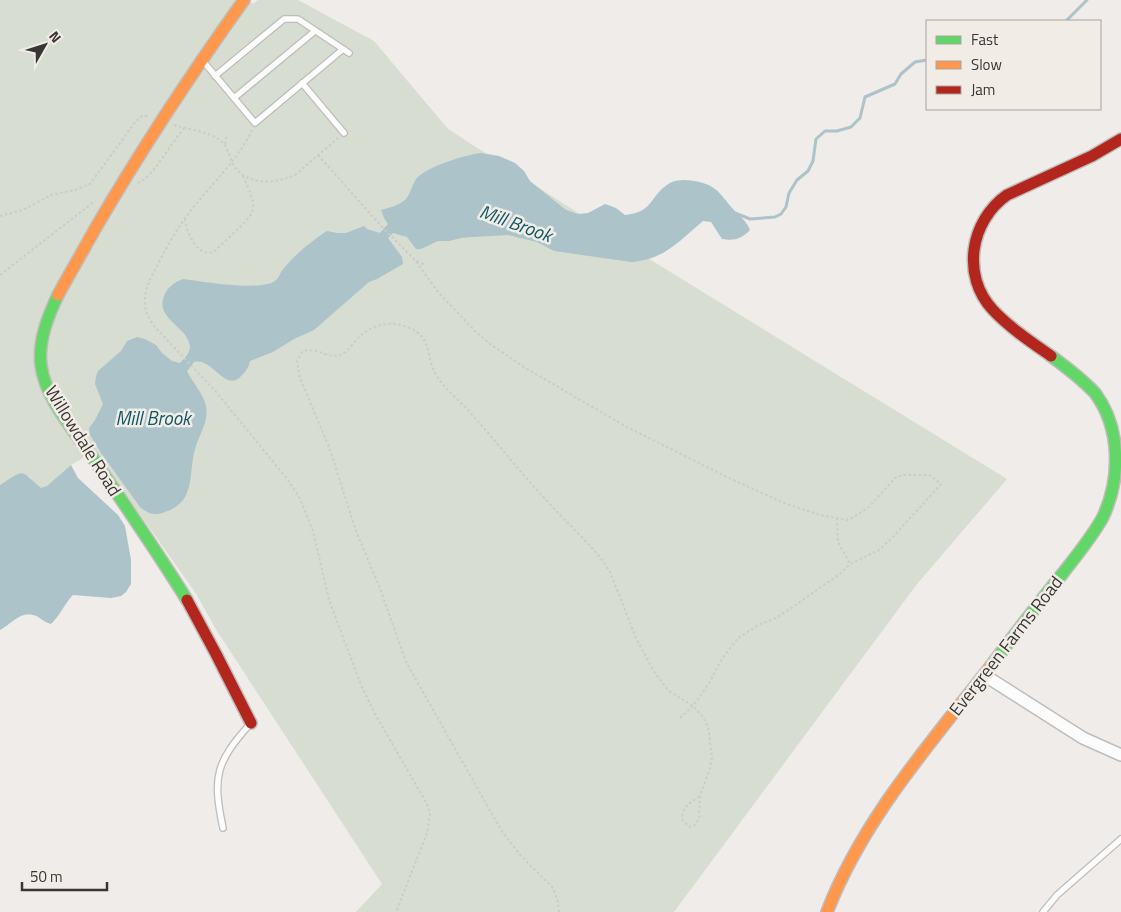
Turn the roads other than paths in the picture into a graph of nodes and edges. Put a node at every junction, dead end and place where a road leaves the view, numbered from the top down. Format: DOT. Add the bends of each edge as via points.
graph roads {
  1 [pos="244,0"];
  2 [pos="316,31"];
  3 [pos="342,50"];
  4 [pos="349,53"];
  5 [pos="202,59"];
  6 [pos="216,76"];
  7 [pos="302,83"];
  8 [pos="234,98"];
  9 [pos="344,133"];
  10 [pos="1121,140"];
  11 [pos="984,675"];
  12 [pos="251,723"];
  13 [pos="1121,755"];
  14 [pos="223,828"];
  15 [pos="1121,839"];
  16 [pos="827,912"];
  17 [pos="1044,912"];
  1 -- 5 [label="street, Willowdale Road"];
  2 -- 3 [label="lane"];
  2 -- 6 [label="lane" via="298,19 284,19"];
  2 -- 8 [label="lane"];
  3 -- 4 [label="lane"];
  3 -- 7 [label="lane"];
  5 -- 6 [label="lane"];
  5 -- 12 [label="street, Willowdale Road" via="103,215 61,291 44,332 41,366 70,425 178,585"];
  6 -- 8 [label="lane"];
  7 -- 8 [label="lane" via="255,123"];
  7 -- 9 [label="lane"];
  10 -- 11 [label="street, Evergreen Farms Road" via="1006,196 985,216 975,242 972,262 976,281 991,308 1006,323 1076,374 1101,400 1116,427 1120,449 1114,496 1103,519"];
  11 -- 13 [label="street" via="1083,738"];
  11 -- 16 [label="street, Evergreen Farms Road" via="884,804 850,858"];
  12 -- 14 [label="lane" via="231,747 218,771"];
  15 -- 17 [label="lane" via="1057,895"];
}
